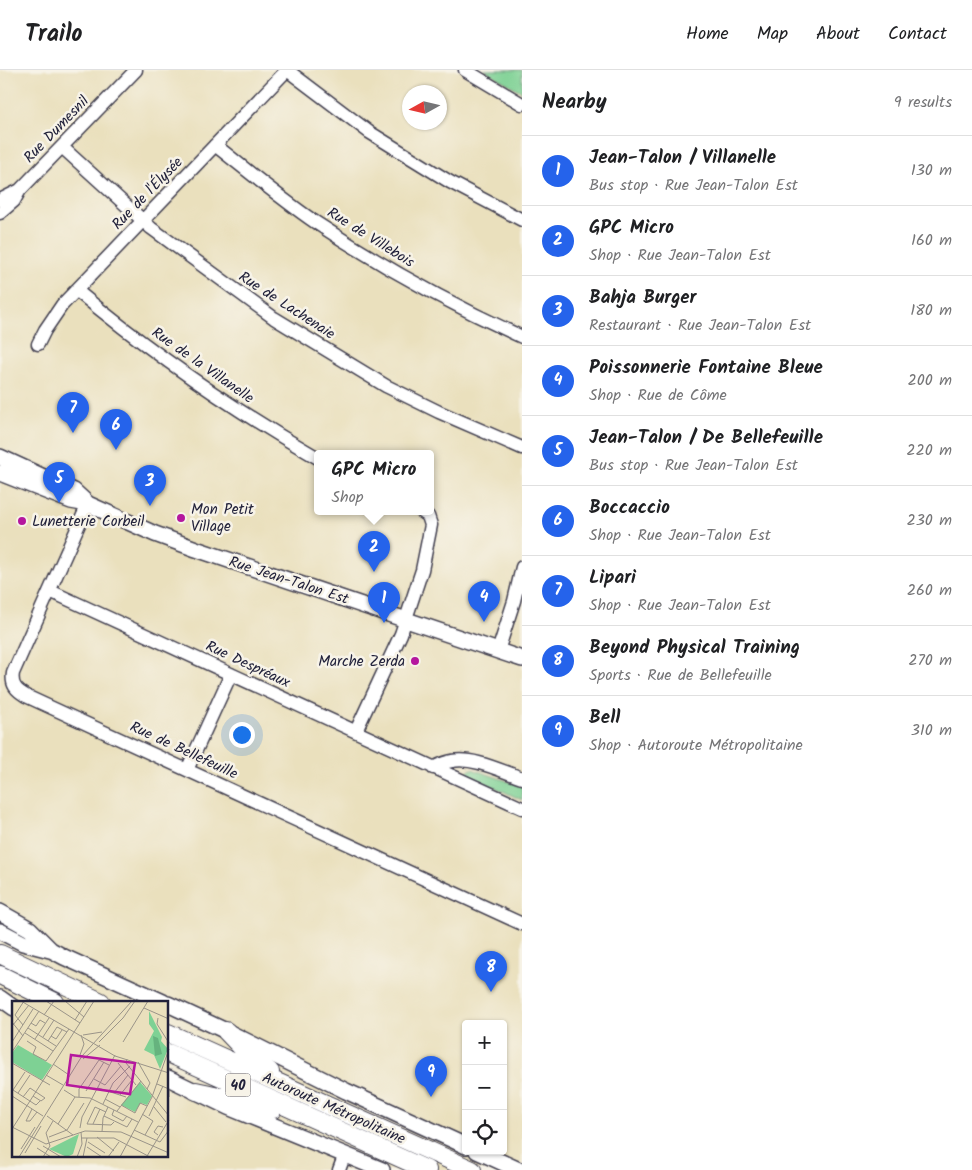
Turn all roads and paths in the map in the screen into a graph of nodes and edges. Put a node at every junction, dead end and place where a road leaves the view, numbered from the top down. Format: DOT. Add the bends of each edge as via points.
graph roads {
  1 [pos="136,70"];
  2 [pos="287,70"];
  3 [pos="465,70"];
  4 [pos="522,104"];
  5 [pos="215,145"];
  6 [pos="62,147"];
  7 [pos="20,190"];
  8 [pos="0,200"];
  9 [pos="0,214"];
  10 [pos="522,220"];
  11 [pos="143,221"];
  12 [pos="76,290"];
  13 [pos="522,337"];
  14 [pos="38,344"];
  15 [pos="522,448"];
  16 [pos="314,456"];
  17 [pos="0,457"];
  18 [pos="0,473"];
  19 [pos="88,504"];
  20 [pos="425,515"];
  21 [pos="522,567"];
  22 [pos="50,590"];
  23 [pos="406,619"];
  24 [pos="498,650"];
  25 [pos="522,659"];
  26 [pos="231,674"];
  27 [pos="356,731"];
  28 [pos="433,768"];
  29 [pos="187,770"];
  30 [pos="522,778"];
  31 [pos="522,808"];
  32 [pos="0,912"];
  33 [pos="522,924"];
  34 [pos="0,931"];
  35 [pos="51,950"];
  36 [pos="0,954"];
  37 [pos="0,975"];
  38 [pos="0,998"];
  39 [pos="53,1001"];
  40 [pos="99,1001"];
  41 [pos="161,1001"];
  42 [pos="169,1004"];
  43 [pos="12,1007"];
  44 [pos="226,1031"];
  45 [pos="169,1033"];
  46 [pos="169,1053"];
  47 [pos="169,1078"];
  48 [pos="288,1087"];
  49 [pos="196,1092"];
  50 [pos="308,1116"];
  51 [pos="462,1144"];
  52 [pos="346,1154"];
  53 [pos="486,1155"];
  54 [pos="339,1170"];
  55 [pos="382,1170"];
  56 [pos="427,1170"];
  57 [pos="472,1170"];
  58 [pos="519,1170"];
  1 -- 6 [label="street, Rue Dumesnil"];
  2 -- 5 [label="street, Rue de l'Élysée"];
  2 -- 10 [label="street" via="369,132 450,182"];
  3 -- 4 [label="street"];
  5 -- 11 [label="street, Rue de l'Élysée"];
  5 -- 13 [label="street, Rue de Villebois" via="352,246 431,292"];
  6 -- 7 [label="street, Rue Dumesnil"];
  6 -- 11 [label="street, Rue de Lachenaie"];
  7 -- 8 [label="street, Rue Dumesnil"];
  7 -- 9 [label="street, Rue Dumesnil"];
  11 -- 12 [label="street, Rue de l'Élysée"];
  11 -- 15 [label="street, Rue de Lachenaie" via="245,298 336,357 386,386"];
  12 -- 14 [label="street, Rue de l'Élysée" via="56,312"];
  12 -- 16 [label="street, Rue de la Villanelle" via="178,370 254,421"];
  17 -- 19 [label="main road, Rue Jean-Talon Est" via="74,492"];
  18 -- 19 [label="main road, Rue Jean-Talon Est" via="71,501"];
  19 -- 22 [label="street, Rue de Bellefeuille"];
  19 -- 23 [label="main road, Rue Jean-Talon Est" via="175,541"];
  20 -- 23 [label="street" via="430,520 430,531 422,570"];
  21 -- 24 [label="street"];
  22 -- 26 [label="street, Rue Despréaux"];
  22 -- 29 [label="street, Rue de Bellefeuille" via="13,673 15,688"];
  23 -- 24 [label="main road, Rue Jean-Talon Est"];
  23 -- 27 [label="street"];
  24 -- 25 [label="main road, Rue Jean-Talon Est"];
  26 -- 27 [label="street, Rue Despréaux"];
  26 -- 29 [label="street"];
  27 -- 28 [label="street, Rue Despréaux"];
  28 -- 30 [label="street" via="460,760"];
  28 -- 31 [label="street, Rue Despréaux"];
  29 -- 33 [label="street, Rue de Bellefeuille"];
  32 -- 35 [label="main road" via="30,929"];
  34 -- 35 [label="main road" via="23,943"];
  35 -- 41 [label="main road"];
  36 -- 40 [label="highway"];
  37 -- 39 [label="highway"];
  38 -- 43 [label="main road"];
  42 -- 44 [label="main road"];
  44 -- 48 [label="highway"];
  44 -- 51 [label="main road"];
  45 -- 48 [label="highway, Autoroute Métropolitaine / 40"];
  46 -- 50 [label="highway, Autoroute Métropolitaine / 40"];
  47 -- 49 [label="main road"];
  48 -- 57 [label="highway, Autoroute Métropolitaine / 40"];
  49 -- 50 [label="highway"];
  49 -- 52 [label="main road"];
  50 -- 56 [label="highway, Autoroute Métropolitaine / 40"];
  52 -- 54 [label="street"];
  52 -- 55 [label="main road"];
  53 -- 58 [label="main road"];
}
